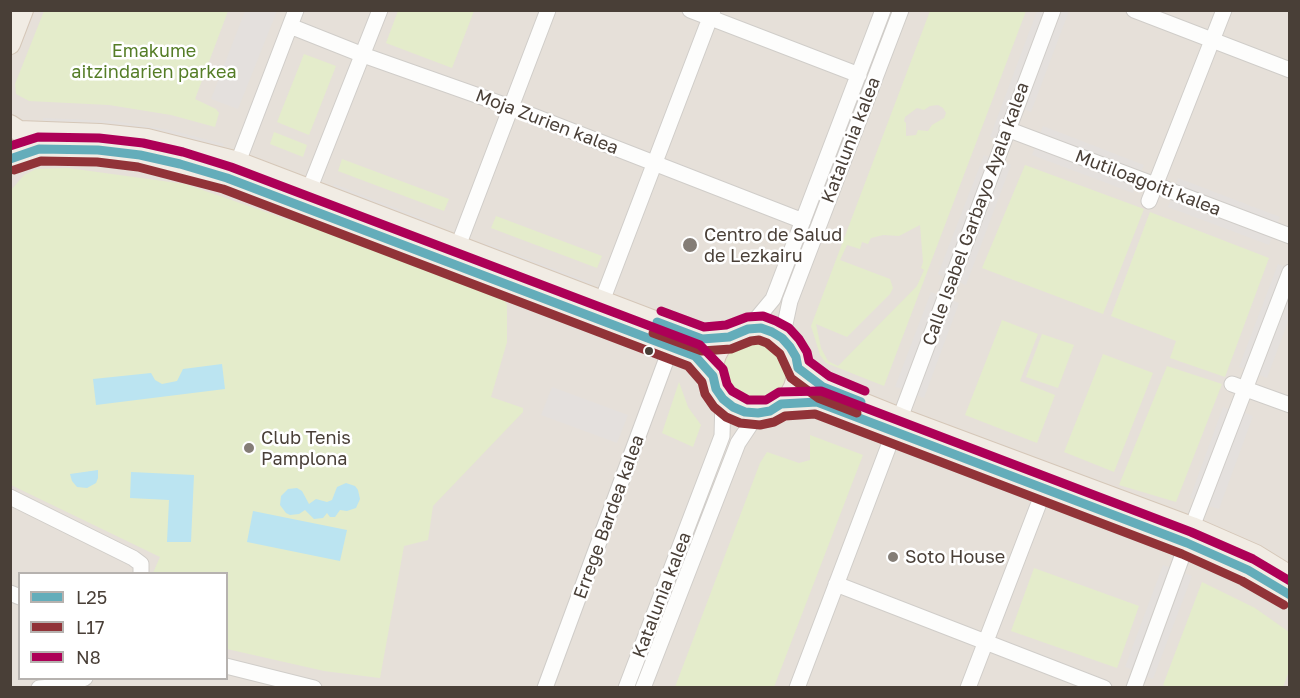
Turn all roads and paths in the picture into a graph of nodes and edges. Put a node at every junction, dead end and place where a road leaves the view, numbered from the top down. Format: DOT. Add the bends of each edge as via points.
graph roads {
  1 [pos="23,10"];
  2 [pos="296,10"];
  3 [pos="380,10"];
  4 [pos="548,10"];
  5 [pos="690,10"];
  6 [pos="884,10"];
  7 [pos="901,10"];
  8 [pos="1053,10"];
  9 [pos="1134,10"];
  10 [pos="1224,10"];
  11 [pos="711,14"];
  12 [pos="290,26"];
  13 [pos="1213,40"];
  14 [pos="10,44"];
  15 [pos="363,55"];
  16 [pos="1290,70"];
  17 [pos="859,75"];
  18 [pos="510,107"];
  19 [pos="10,125"];
  20 [pos="1007,129"];
  21 [pos="10,159"];
  22 [pos="238,162"];
  23 [pos="655,163"];
  24 [pos="1155,186"];
  25 [pos="309,190"];
  26 [pos="1149,201"];
  27 [pos="803,221"];
  28 [pos="1290,236"];
  29 [pos="458,246"];
  30 [pos="1290,272"];
  31 [pos="602,301"];
  32 [pos="748,329"];
  33 [pos="729,337"];
  34 [pos="782,338"];
  35 [pos="671,346"];
  36 [pos="798,368"];
  37 [pos="713,376"];
  38 [pos="1238,386"];
  39 [pos="723,399"];
  40 [pos="781,404"];
  41 [pos="1290,405"];
  42 [pos="758,413"];
  43 [pos="897,425"];
  44 [pos="1044,490"];
  45 [pos="10,497"];
  46 [pos="1190,535"];
  47 [pos="141,572"];
  48 [pos="1290,576"];
  49 [pos="836,584"];
  50 [pos="1290,596"];
  51 [pos="985,642"];
  52 [pos="228,666"];
  53 [pos="81,680"];
  54 [pos="39,687"];
  55 [pos="65,687"];
  56 [pos="314,687"];
  57 [pos="545,687"];
  58 [pos="626,687"];
  59 [pos="643,687"];
  60 [pos="797,687"];
  61 [pos="968,687"];
  62 [pos="1104,687"];
  63 [pos="1134,687"];
  1 -- 14 [label="main road"];
  2 -- 12 [label="street"];
  3 -- 15 [label="street"];
  4 -- 18 [label="street"];
  5 -- 11 [label="street"];
  6 -- 17 [label="street, Katalunia kalea"];
  7 -- 34 [label="street, Katalunia kalea" via="790,301"];
  8 -- 20 [label="street, Calle Isabel Garbayo Ayala kalea"];
  9 -- 13 [label="street"];
  10 -- 13 [label="street"];
  11 -- 17 [label="street"];
  11 -- 23 [label="street"];
  12 -- 15 [label="street, Moja Zurien kalea"];
  12 -- 22 [label="street"];
  13 -- 16 [label="street"];
  13 -- 24 [label="street"];
  15 -- 18 [label="street, Moja Zurien kalea"];
  15 -- 25 [label="street"];
  17 -- 27 [label="street, Katalunia kalea"];
  18 -- 23 [label="street, Moja Zurien kalea"];
  18 -- 29 [label="street"];
  19 -- 22 [label="main road" via="19,131 147,139"];
  20 -- 24 [label="street, Mutiloagoiti kalea"];
  20 -- 43 [label="street, Calle Isabel Garbayo Ayala kalea"];
  21 -- 35 [label="main road" via="39,149 98,150 180,164 228,178"];
  22 -- 25 [label="main road"];
  23 -- 27 [label="street, Moja Zurien kalea"];
  23 -- 31 [label="street"];
  24 -- 26 [label="street"];
  24 -- 28 [label="street, Mutiloagoiti kalea"];
  25 -- 29 [label="main road"];
  27 -- 32 [label="street, Katalunia kalea" via="772,299"];
  29 -- 31 [label="main road"];
  30 -- 38 [label="street"];
  31 -- 33 [label="main road" via="702,339"];
  32 -- 33 [label="main road"];
  32 -- 34 [label="main road" via="760,328"];
  33 -- 37 [label="main road" via="713,362"];
  34 -- 36 [label="main road"];
  35 -- 37 [label="main road" via="695,356"];
  35 -- 57 [label="street, Errege Bardea kalea"];
  36 -- 40 [label="main road" via="796,382"];
  36 -- 43 [label="main road" via="823,387"];
  37 -- 39 [label="main road"];
  38 -- 41 [label="street"];
  38 -- 46 [label="street"];
  39 -- 42 [label="main road" via="745,412"];
  39 -- 58 [label="street, Katalunia kalea" via="722,436"];
  40 -- 42 [label="main road"];
  40 -- 43 [label="main road" via="817,402"];
  42 -- 59 [label="street, Katalunia kalea" via="738,443"];
  43 -- 44 [label="main road"];
  43 -- 46 [label="main road"];
  43 -- 49 [label="street, Calle Isabel Garbayo Ayala kalea"];
  44 -- 46 [label="main road"];
  44 -- 51 [label="street"];
  45 -- 47 [label="street" via="133,558 141,564"];
  46 -- 48 [label="main road" via="1256,555"];
  46 -- 50 [label="main road"];
  46 -- 63 [label="street"];
  49 -- 51 [label="street"];
  49 -- 60 [label="street, Calle Isabel Garbayo Ayala kalea"];
  51 -- 61 [label="street"];
  51 -- 62 [label="street"];
  52 -- 56 [label="street"];
  53 -- 55 [label="street"];
  54 -- 55 [label="street"];
}
